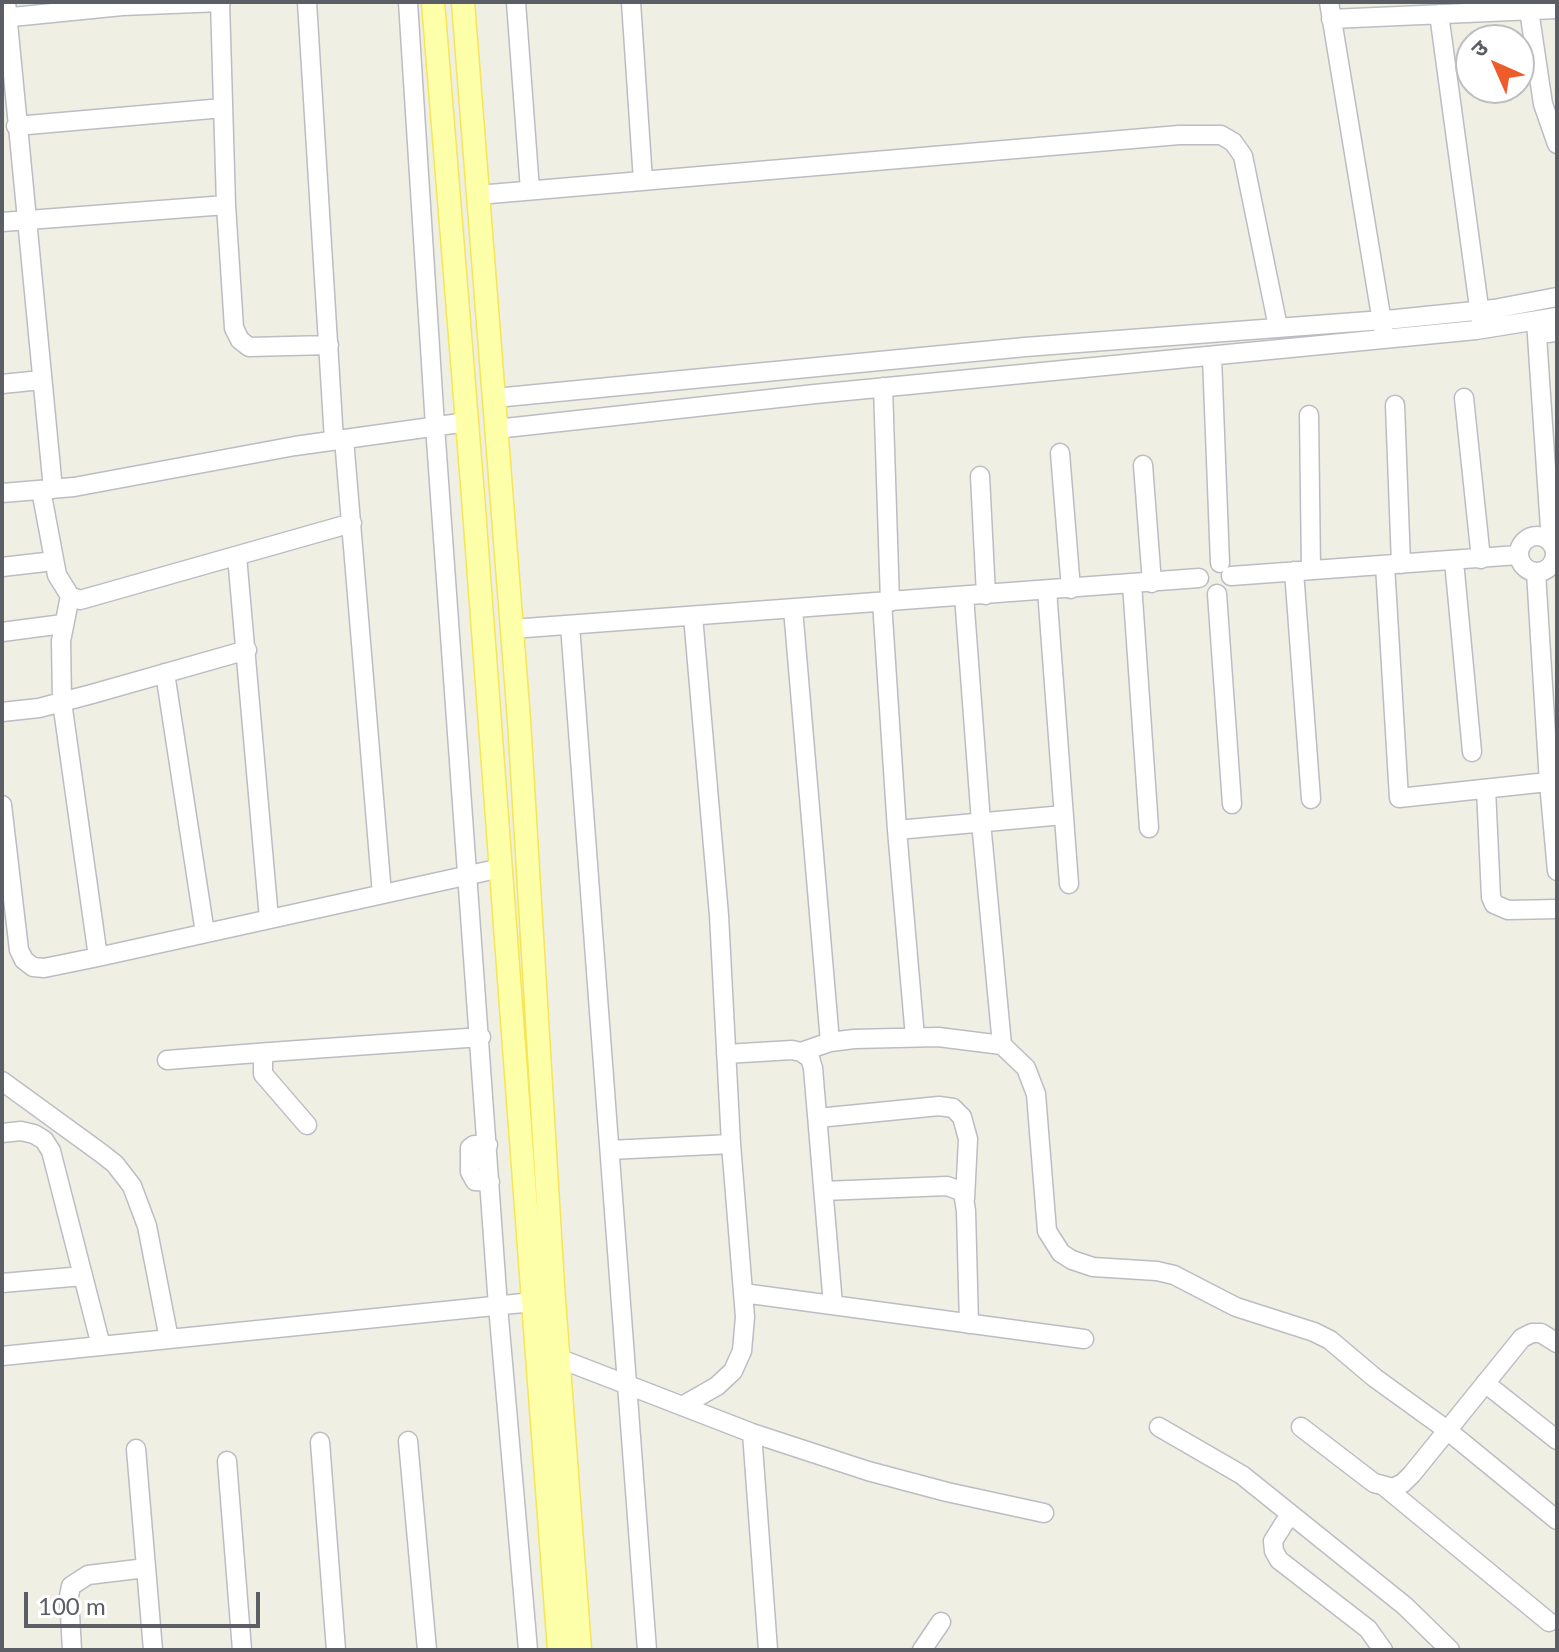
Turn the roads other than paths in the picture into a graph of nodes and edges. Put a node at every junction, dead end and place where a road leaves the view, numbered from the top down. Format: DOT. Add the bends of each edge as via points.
graph roads {
  1 [pos="220,2"];
  2 [pos="307,2"];
  3 [pos="408,2"];
  4 [pos="433,2"];
  5 [pos="463,2"];
  6 [pos="516,2"];
  7 [pos="631,2"];
  8 [pos="107,5"];
  9 [pos="1557,9"];
  10 [pos="1529,10"];
  11 [pos="1330,11"];
  12 [pos="5,12"];
  13 [pos="1439,14"];
  14 [pos="223,108"];
  15 [pos="16,126"];
  16 [pos="1557,144"];
  17 [pos="643,181"];
  18 [pos="530,190"];
  19 [pos="478,195"];
  20 [pos="226,205"];
  21 [pos="25,220"];
  22 [pos="2,222"];
  23 [pos="1557,297"];
  24 [pos="1557,317"];
  25 [pos="1481,319"];
  26 [pos="1382,320"];
  27 [pos="1278,327"];
  28 [pos="1536,328"];
  29 [pos="1557,332"];
  30 [pos="1386,339"];
  31 [pos="329,345"];
  32 [pos="1212,357"];
  33 [pos="41,380"];
  34 [pos="2,384"];
  35 [pos="883,387"];
  36 [pos="1464,398"];
  37 [pos="1395,405"];
  38 [pos="495,413"];
  39 [pos="1309,415"];
  40 [pos="467,417"];
  41 [pos="435,426"];
  42 [pos="339,440"];
  43 [pos="1060,453"];
  44 [pos="1143,465"];
  45 [pos="980,476"];
  46 [pos="47,490"];
  47 [pos="2,493"];
  48 [pos="352,523"];
  49 [pos="1554,548"];
  50 [pos="1518,555"];
  51 [pos="237,556"];
  52 [pos="1481,559"];
  53 [pos="54,561"];
  54 [pos="1454,561"];
  55 [pos="1393,565"];
  56 [pos="2,567"];
  57 [pos="1226,569"];
  58 [pos="1302,570"];
  59 [pos="1536,572"];
  60 [pos="1199,578"];
  61 [pos="1152,583"];
  62 [pos="1132,584"];
  63 [pos="1071,589"];
  64 [pos="1047,590"];
  65 [pos="1217,594"];
  66 [pos="986,595"];
  67 [pos="70,596"];
  68 [pos="964,596"];
  69 [pos="886,602"];
  70 [pos="793,609"];
  71 [pos="693,616"];
  72 [pos="63,624"];
  73 [pos="570,625"];
  74 [pos="512,629"];
  75 [pos="2,632"];
  76 [pos="247,650"];
  77 [pos="165,673"];
  78 [pos="62,702"];
  79 [pos="2,712"];
  80 [pos="1472,752"];
  81 [pos="1553,782"];
  82 [pos="1486,789"];
  83 [pos="1311,799"];
  84 [pos="1232,804"];
  85 [pos="2,805"];
  86 [pos="1064,815"];
  87 [pos="981,822"];
  88 [pos="1149,828"];
  89 [pos="897,830"];
  90 [pos="5,849"];
  91 [pos="501,868"];
  92 [pos="1557,871"];
  93 [pos="469,875"];
  94 [pos="1069,884"];
  95 [pos="382,894"];
  96 [pos="1557,909"];
  97 [pos="269,919"];
  98 [pos="9,927"];
  99 [pos="205,933"];
  100 [pos="98,957"];
  101 [pos="481,1037"];
  102 [pos="915,1037"];
  103 [pos="830,1042"];
  104 [pos="1002,1045"];
  105 [pos="270,1052"];
  106 [pos="801,1052"];
  107 [pos="726,1054"];
  108 [pos="167,1060"];
  109 [pos="2,1081"];
  110 [pos="818,1118"];
  111 [pos="307,1125"];
  112 [pos="2,1133"];
  113 [pos="731,1144"];
  114 [pos="610,1150"];
  115 [pos="824,1191"];
  116 [pos="965,1199"];
  117 [pos="83,1276"];
  118 [pos="2,1283"];
  119 [pos="743,1293"];
  120 [pos="533,1302"];
  121 [pos="833,1305"];
  122 [pos="498,1306"];
  123 [pos="969,1324"];
  124 [pos="169,1339"];
  125 [pos="1084,1339"];
  126 [pos="1557,1343"];
  127 [pos="101,1346"];
  128 [pos="2,1356"];
  129 [pos="558,1358"];
  130 [pos="1485,1383"];
  131 [pos="629,1385"];
  132 [pos="682,1406"];
  133 [pos="1159,1427"];
  134 [pos="1301,1427"];
  135 [pos="1447,1430"];
  136 [pos="752,1433"];
  137 [pos="1557,1440"];
  138 [pos="408,1441"];
  139 [pos="320,1442"];
  140 [pos="136,1449"];
  141 [pos="227,1461"];
  142 [pos="1385,1487"];
  143 [pos="1044,1513"];
  144 [pos="1290,1514"];
  145 [pos="1557,1520"];
  146 [pos="146,1568"];
  147 [pos="941,1622"];
  148 [pos="1549,1622"];
  149 [pos="72,1650"];
  150 [pos="153,1650"];
  151 [pos="242,1650"];
  152 [pos="336,1650"];
  153 [pos="427,1650"];
  154 [pos="528,1650"];
  155 [pos="559,1650"];
  156 [pos="580,1650"];
  157 [pos="647,1650"];
  158 [pos="768,1650"];
  159 [pos="922,1650"];
  160 [pos="1383,1650"];
  161 [pos="1450,1650"];
  1 -- 8 [label="street"];
  1 -- 14 [label="street"];
  2 -- 31 [label="street"];
  3 -- 41 [label="street"];
  4 -- 40 [label="main road"];
  5 -- 19 [label="main road"];
  6 -- 18 [label="street"];
  7 -- 17 [label="street"];
  8 -- 12 [label="street"];
  9 -- 10 [label="street"];
  10 -- 13 [label="street"];
  10 -- 16 [label="street" via="1543,104"];
  11 -- 13 [label="street"];
  11 -- 26 [label="street"];
  12 -- 15 [label="street"];
  13 -- 25 [label="street"];
  14 -- 15 [label="street"];
  14 -- 20 [label="street"];
  15 -- 21 [label="street"];
  17 -- 18 [label="street"];
  17 -- 27 [label="street" via="1221,135 1243,156"];
  18 -- 19 [label="street"];
  19 -- 38 [label="main road"];
  20 -- 21 [label="street"];
  20 -- 31 [label="street" via="231,307 240,340 262,348"];
  21 -- 22 [label="street"];
  21 -- 33 [label="street"];
  23 -- 25 [label="street"];
  24 -- 28 [label="street"];
  25 -- 26 [label="street"];
  25 -- 28 [label="street"];
  25 -- 30 [label="street"];
  26 -- 27 [label="street"];
  26 -- 30 [label="street"];
  27 -- 38 [label="street" via="1025,347"];
  28 -- 29 [label="street"];
  28 -- 49 [label="street"];
  30 -- 32 [label="street"];
  31 -- 42 [label="street"];
  32 -- 35 [label="street"];
  32 -- 57 [label="street"];
  33 -- 34 [label="street"];
  33 -- 46 [label="street"];
  35 -- 38 [label="street"];
  35 -- 69 [label="street"];
  36 -- 52 [label="street"];
  37 -- 55 [label="street"];
  38 -- 40 [label="main road"];
  38 -- 74 [label="main road"];
  39 -- 58 [label="street"];
  40 -- 41 [label="street"];
  40 -- 91 [label="main road"];
  41 -- 42 [label="street"];
  41 -- 93 [label="street"];
  42 -- 46 [label="street"];
  42 -- 48 [label="street"];
  43 -- 63 [label="street"];
  44 -- 61 [label="street"];
  45 -- 66 [label="street"];
  46 -- 47 [label="street"];
  46 -- 53 [label="street"];
  48 -- 51 [label="street"];
  48 -- 95 [label="street"];
  49 -- 50 [label="street" via="1543,537 1531,538"];
  49 -- 59 [label="street" via="1552,563"];
  50 -- 52 [label="street"];
  50 -- 59 [label="street" via="1524,567"];
  51 -- 67 [label="street" via="93,599"];
  51 -- 76 [label="street"];
  52 -- 54 [label="street"];
  53 -- 56 [label="street"];
  53 -- 67 [label="street"];
  54 -- 55 [label="street"];
  54 -- 80 [label="street"];
  55 -- 58 [label="street"];
  55 -- 82 [label="street" via="1399,798"];
  57 -- 58 [label="street"];
  57 -- 60 [label="street" via="1205,564"];
  57 -- 65 [label="street" via="1228,588"];
  58 -- 83 [label="street"];
  59 -- 81 [label="street"];
  60 -- 61 [label="street"];
  60 -- 65 [label="street" via="1205,589"];
  61 -- 62 [label="street"];
  62 -- 63 [label="street"];
  62 -- 88 [label="street"];
  63 -- 64 [label="street"];
  64 -- 66 [label="street"];
  64 -- 86 [label="street"];
  65 -- 84 [label="street"];
  66 -- 68 [label="street"];
  67 -- 72 [label="street"];
  68 -- 69 [label="street"];
  68 -- 87 [label="street"];
  69 -- 70 [label="street"];
  69 -- 89 [label="street"];
  70 -- 71 [label="street"];
  70 -- 103 [label="street"];
  71 -- 73 [label="street"];
  71 -- 107 [label="street"];
  72 -- 75 [label="street"];
  72 -- 78 [label="street"];
  73 -- 74 [label="street"];
  73 -- 114 [label="street"];
  74 -- 129 [label="main road"];
  76 -- 77 [label="street"];
  76 -- 97 [label="street"];
  77 -- 78 [label="street"];
  77 -- 99 [label="street"];
  78 -- 79 [label="street"];
  78 -- 100 [label="street"];
  81 -- 82 [label="street"];
  81 -- 92 [label="street"];
  82 -- 96 [label="street" via="1494,904 1508,910"];
  85 -- 90 [label="street"];
  86 -- 87 [label="street"];
  86 -- 94 [label="street"];
  87 -- 89 [label="street"];
  87 -- 104 [label="street"];
  89 -- 102 [label="street"];
  90 -- 98 [label="street"];
  91 -- 93 [label="street"];
  91 -- 120 [label="main road"];
  93 -- 95 [label="street"];
  93 -- 101 [label="street"];
  95 -- 97 [label="street"];
  97 -- 99 [label="street"];
  98 -- 100 [label="street" via="24,960 33,967"];
  99 -- 100 [label="street"];
  101 -- 105 [label="street"];
  101 -- 122 [label="street"];
  102 -- 103 [label="street"];
  102 -- 104 [label="street"];
  103 -- 106 [label="street"];
  104 -- 135 [label="street" via="1026,1068 1036,1094 1047,1231 1061,1253 1093,1267 1174,1275 1259,1317 1314,1332"];
  105 -- 108 [label="street"];
  105 -- 111 [label="street" via="263,1057 263,1074"];
  106 -- 107 [label="street"];
  106 -- 110 [label="street" via="813,1068"];
  107 -- 113 [label="street"];
  109 -- 124 [label="street" via="115,1164 132,1186 147,1226"];
  110 -- 115 [label="street"];
  110 -- 116 [label="street" via="953,1108 962,1117 968,1139"];
  112 -- 117 [label="street" via="34,1134 51,1151"];
  113 -- 114 [label="street"];
  113 -- 119 [label="street"];
  114 -- 131 [label="street"];
  115 -- 116 [label="street" via="947,1186 963,1192"];
  115 -- 121 [label="street"];
  116 -- 123 [label="street"];
  117 -- 118 [label="street"];
  117 -- 127 [label="street"];
  119 -- 121 [label="street"];
  119 -- 132 [label="street" via="742,1351 733,1371"];
  120 -- 122 [label="street"];
  120 -- 155 [label="main road"];
  121 -- 123 [label="street"];
  122 -- 124 [label="street"];
  122 -- 154 [label="street"];
  123 -- 125 [label="street"];
  124 -- 127 [label="street"];
  126 -- 130 [label="street" via="1541,1333 1522,1338"];
  127 -- 128 [label="street"];
  129 -- 131 [label="street"];
  129 -- 156 [label="main road"];
  130 -- 135 [label="street"];
  130 -- 137 [label="street"];
  131 -- 132 [label="street"];
  131 -- 157 [label="street"];
  132 -- 136 [label="street"];
  133 -- 144 [label="street" via="1242,1475"];
  134 -- 142 [label="street"];
  135 -- 142 [label="street" via="1403,1483"];
  135 -- 145 [label="street"];
  136 -- 143 [label="street" via="868,1471"];
  136 -- 158 [label="street"];
  138 -- 153 [label="street"];
  139 -- 152 [label="street"];
  140 -- 146 [label="street"];
  141 -- 151 [label="street"];
  142 -- 148 [label="street"];
  144 -- 160 [label="street" via="1273,1541 1279,1560 1368,1629"];
  144 -- 161 [label="street" via="1405,1606"];
  146 -- 149 [label="street" via="88,1575 71,1586"];
  146 -- 150 [label="street"];
  147 -- 159 [label="street"];
}
